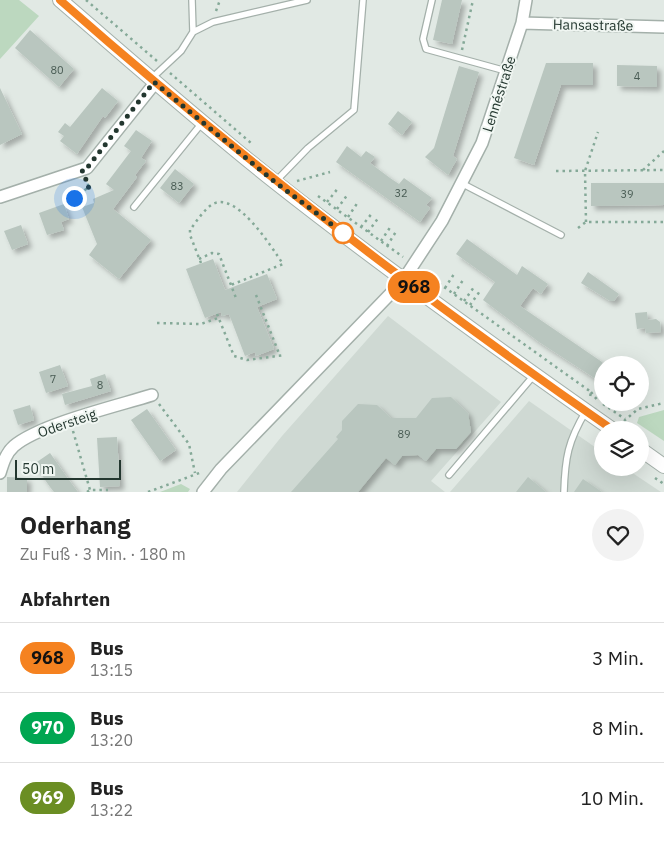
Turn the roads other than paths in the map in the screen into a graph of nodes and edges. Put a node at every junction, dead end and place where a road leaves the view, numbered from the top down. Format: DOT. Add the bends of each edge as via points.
graph roads {
  1 [pos="60,0"];
  2 [pos="192,0"];
  3 [pos="307,0"];
  4 [pos="363,0"];
  5 [pos="432,0"];
  6 [pos="526,0"];
  7 [pos="522,23"];
  8 [pos="664,27"];
  9 [pos="193,32"];
  10 [pos="506,72"];
  11 [pos="153,81"];
  12 [pos="203,122"];
  13 [pos="280,177"];
  14 [pos="463,184"];
  15 [pos="0,197"];
  16 [pos="134,207"];
  17 [pos="561,235"];
  18 [pos="404,279"];
  19 [pos="535,374"];
  20 [pos="152,395"];
  21 [pos="586,411"];
  22 [pos="605,421"];
  23 [pos="649,455"];
  24 [pos="664,466"];
  25 [pos="0,473"];
  26 [pos="449,475"];
  27 [pos="203,492"];
  28 [pos="564,492"];
  1 -- 11 [label="street"];
  2 -- 9 [label="lane"];
  3 -- 9 [label="lane" via="213,22"];
  4 -- 13 [label="lane" via="354,110 308,148"];
  5 -- 10 [label="lane" via="423,39 426,49"];
  6 -- 7 [label="street, Lennéstraße"];
  7 -- 8 [label="street, Hansastraße"];
  7 -- 10 [label="street, Lennéstraße"];
  9 -- 11 [label="lane" via="181,51"];
  10 -- 14 [label="street, Lennéstraße" via="482,143"];
  11 -- 12 [label="street"];
  11 -- 15 [label="street" via="87,168"];
  12 -- 13 [label="street"];
  12 -- 16 [label="lane"];
  13 -- 18 [label="street"];
  14 -- 17 [label="lane"];
  14 -- 18 [label="street, Lennéstraße"];
  18 -- 19 [label="street"];
  18 -- 27 [label="street, Lennéstraße" via="221,469"];
  19 -- 21 [label="street"];
  19 -- 26 [label="lane"];
  20 -- 25 [label="street, Odersteig" via="38,432 15,445 6,455"];
  21 -- 22 [label="street"];
  21 -- 28 [label="lane" via="565,458"];
  23 -- 24 [label="street"];
}
